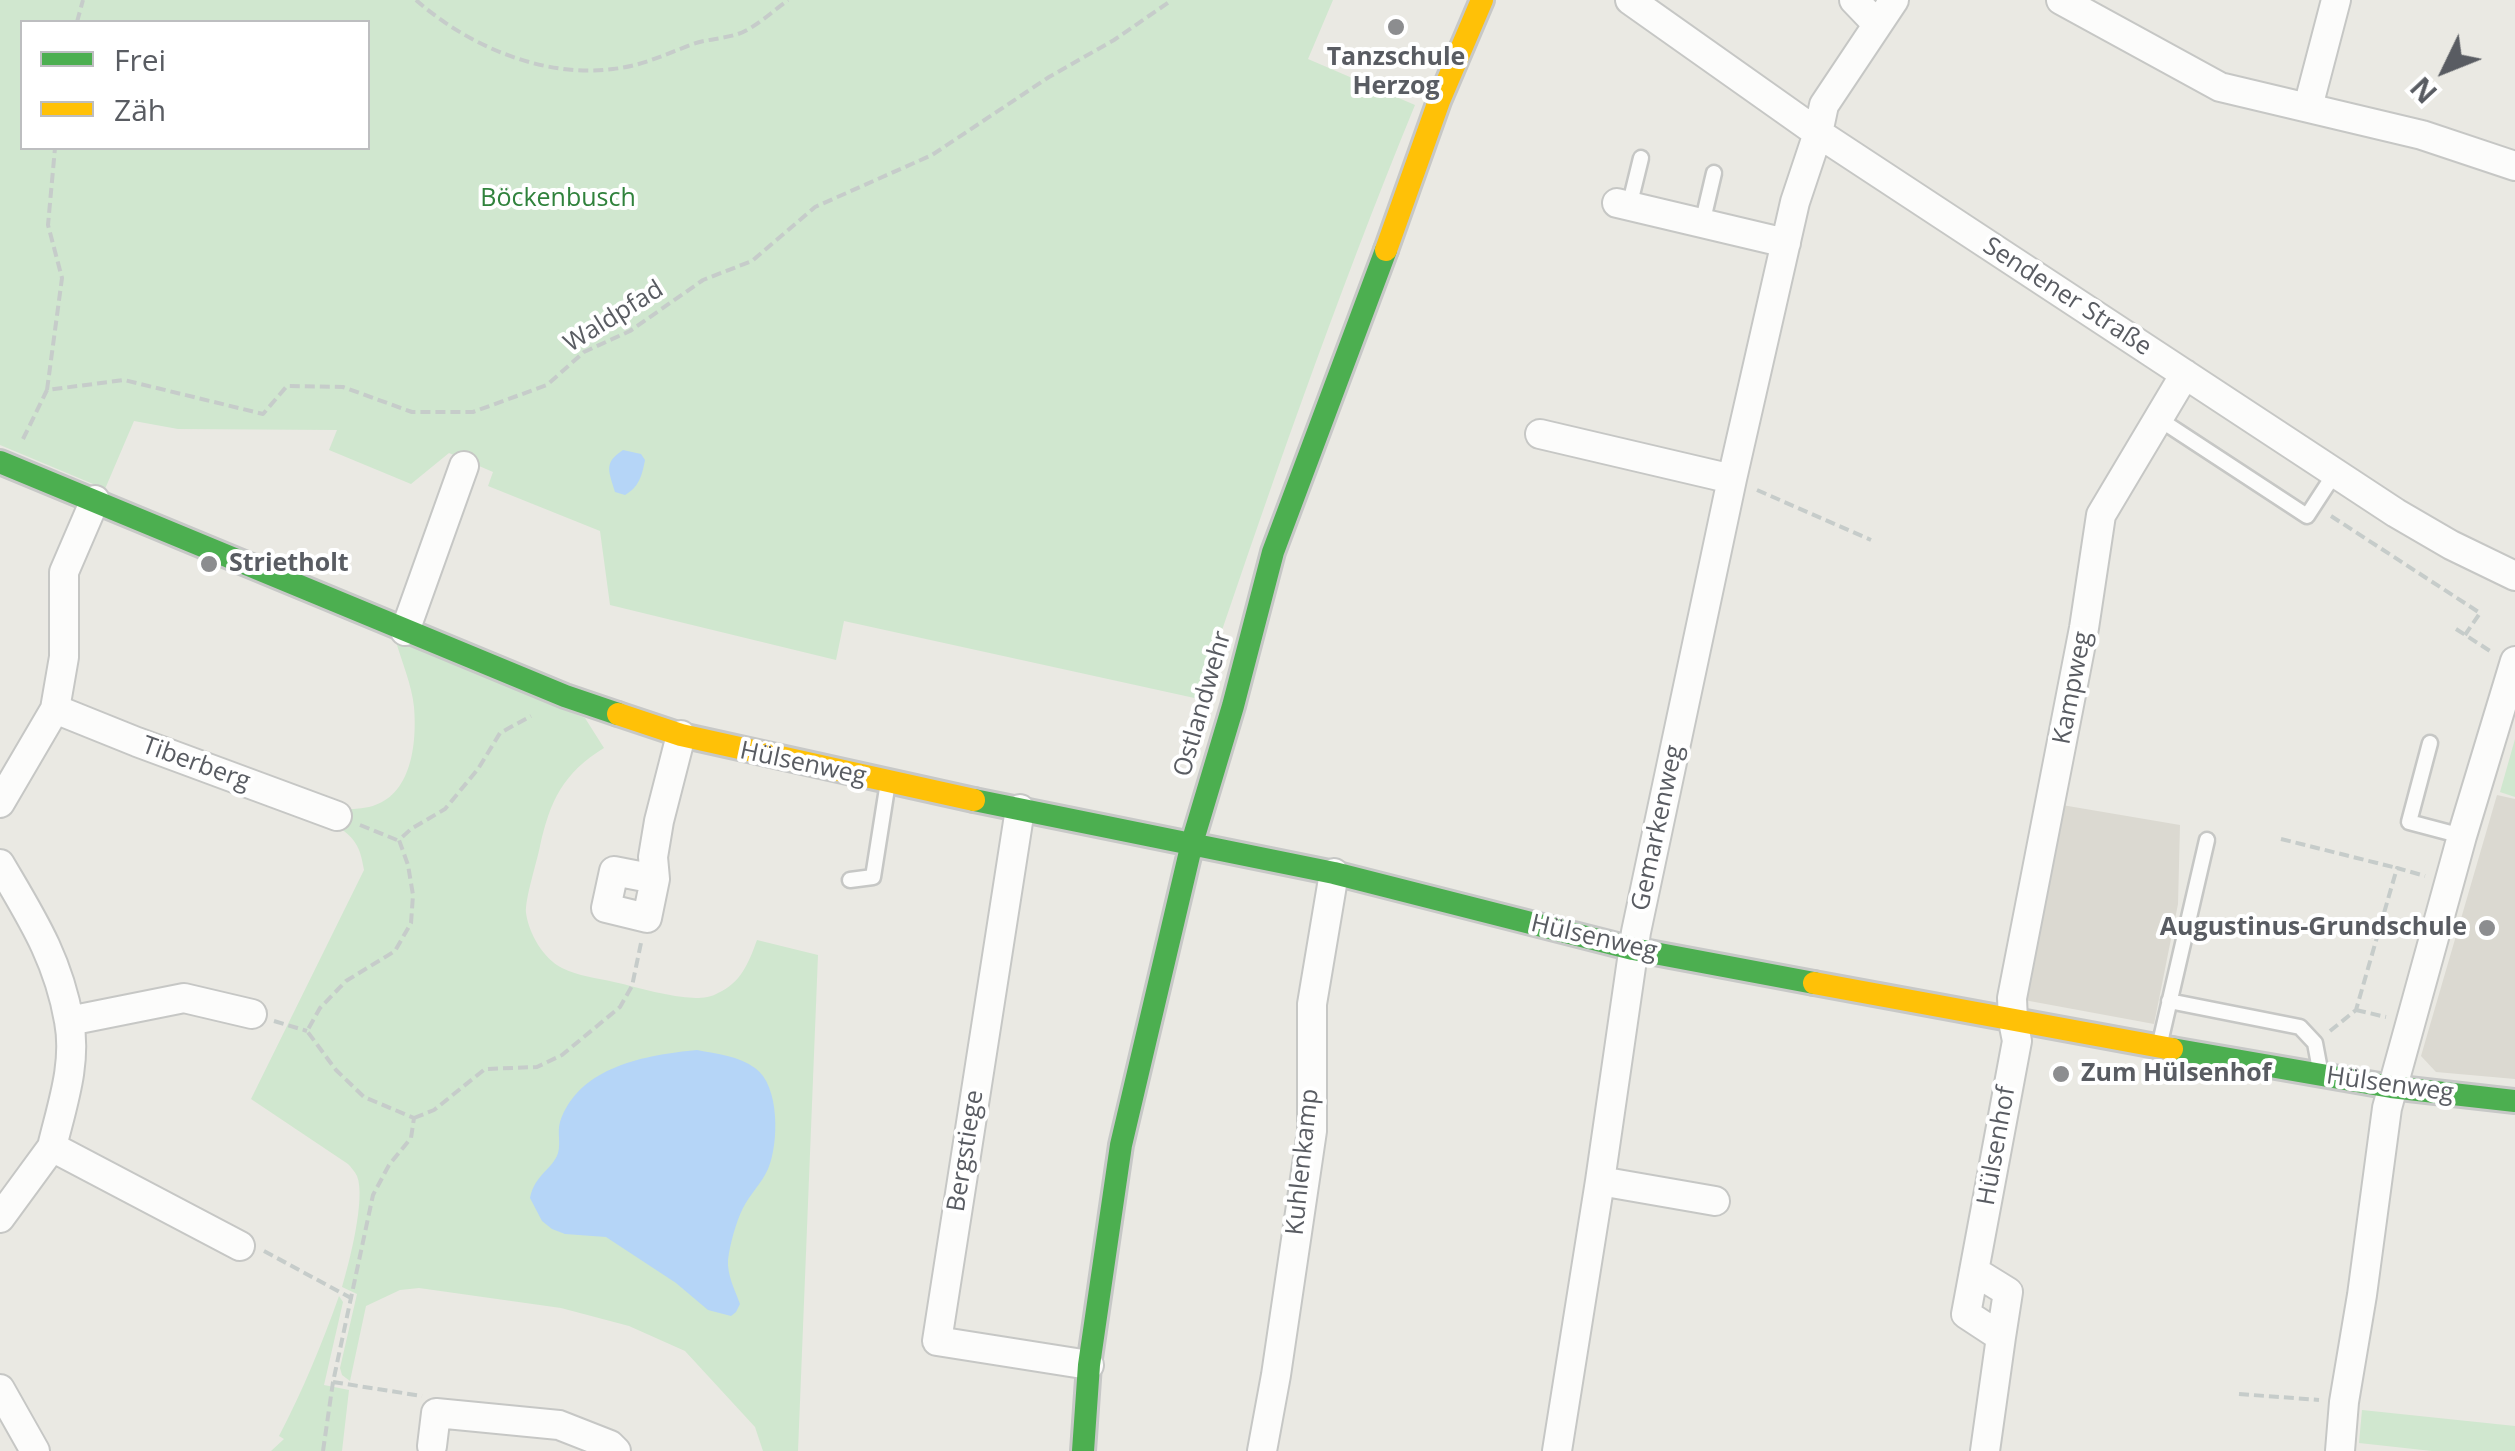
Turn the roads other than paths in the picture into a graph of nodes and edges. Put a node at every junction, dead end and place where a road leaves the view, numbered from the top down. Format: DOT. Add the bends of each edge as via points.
graph roads {
  1 [pos="1482,0"];
  2 [pos="1854,0"];
  3 [pos="1894,0"];
  4 [pos="2060,0"];
  5 [pos="2336,0"];
  6 [pos="1646,5"];
  7 [pos="1877,24"];
  8 [pos="2308,108"];
  9 [pos="1818,133"];
  10 [pos="1641,158"];
  11 [pos="2515,166"];
  12 [pos="1714,173"];
  13 [pos="1623,205"];
  14 [pos="1702,224"];
  15 [pos="1786,244"];
  16 [pos="2185,374"];
  17 [pos="2159,419"];
  18 [pos="1540,434"];
  19 [pos="7,464"];
  20 [pos="464,466"];
  21 [pos="2335,473"];
  22 [pos="1732,479"];
  23 [pos="95,500"];
  24 [pos="2515,576"];
  25 [pos="405,631"];
  26 [pos="2513,669"];
  27 [pos="56,708"];
  28 [pos="681,735"];
  29 [pos="2430,743"];
  30 [pos="888,782"];
  31 [pos="0,803"];
  32 [pos="1020,809"];
  33 [pos="337,816"];
  34 [pos="2462,836"];
  35 [pos="2208,840"];
  36 [pos="1192,844"];
  37 [pos="0,864"];
  38 [pos="1334,873"];
  39 [pos="655,878"];
  40 [pos="850,880"];
  41 [pos="1633,949"];
  42 [pos="2168,1001"];
  43 [pos="252,1014"];
  44 [pos="69,1021"];
  45 [pos="2013,1021"];
  46 [pos="2159,1047"];
  47 [pos="2321,1076"];
  48 [pos="2392,1087"];
  49 [pos="2515,1101"];
  50 [pos="52,1147"];
  51 [pos="1600,1180"];
  52 [pos="1716,1201"];
  53 [pos="0,1218"];
  54 [pos="240,1246"];
  55 [pos="1974,1272"];
  56 [pos="2001,1337"];
  57 [pos="1090,1364"];
  58 [pos="0,1389"];
  59 [pos="432,1446"];
  60 [pos="34,1451"];
  61 [pos="616,1451"];
  62 [pos="1083,1451"];
  63 [pos="1262,1451"];
  64 [pos="1557,1451"];
  65 [pos="1985,1451"];
  66 [pos="2340,1451"];
  1 -- 36 [label="street, Ostlandwehr" via="1274,552"];
  2 -- 7 [label="street"];
  3 -- 7 [label="street, Gemarkenweg"];
  4 -- 8 [label="street" via="2220,87"];
  5 -- 8 [label="street"];
  6 -- 9 [label="street, Sendener Straße"];
  7 -- 9 [label="street, Gemarkenweg" via="1824,105"];
  8 -- 11 [label="street"];
  9 -- 15 [label="street, Gemarkenweg"];
  9 -- 16 [label="street, Sendener Straße"];
  10 -- 13 [label="lane"];
  12 -- 14 [label="lane"];
  13 -- 14 [label="street"];
  14 -- 15 [label="street"];
  15 -- 22 [label="street, Gemarkenweg"];
  16 -- 17 [label="street, Kampweg"];
  16 -- 21 [label="street, Sendener Straße"];
  17 -- 21 [label="lane" via="2307,516"];
  17 -- 45 [label="street, Kampweg" via="2101,515"];
  18 -- 22 [label="street"];
  19 -- 23 [label="street, Hülsenweg"];
  20 -- 25 [label="street"];
  21 -- 24 [label="street, Sendener Straße"];
  22 -- 41 [label="street, Gemarkenweg"];
  23 -- 25 [label="street, Hülsenweg"];
  23 -- 27 [label="street" via="64,572 64,658"];
  25 -- 28 [label="street, Hülsenweg"];
  26 -- 34 [label="street"];
  27 -- 31 [label="street"];
  27 -- 33 [label="street, Tiberberg"];
  28 -- 30 [label="street, Hülsenweg"];
  28 -- 39 [label="street" via="659,821"];
  29 -- 34 [label="lane" via="2409,822"];
  30 -- 32 [label="street, Hülsenweg"];
  30 -- 40 [label="lane" via="873,877"];
  32 -- 36 [label="street, Hülsenweg"];
  32 -- 57 [label="street, Bergstiege" via="936,1341"];
  34 -- 48 [label="street"];
  35 -- 42 [label="lane"];
  36 -- 38 [label="street, Hülsenweg"];
  36 -- 57 [label="street, Ostlandwehr" via="1122,1145"];
  37 -- 44 [label="street" via="44,938"];
  38 -- 41 [label="street, Hülsenweg"];
  38 -- 63 [label="street, Kuhlenkamp" via="1312,1004 1312,1131"];
  39 -- 39 [label="street" via="647,918 606,908 614,871"];
  41 -- 45 [label="street, Hülsenweg"];
  41 -- 51 [label="street, Gemarkenweg"];
  42 -- 46 [label="lane"];
  42 -- 47 [label="lane" via="2300,1027 2315,1043"];
  43 -- 44 [label="street" via="184,998"];
  44 -- 50 [label="street" via="71,1068"];
  45 -- 46 [label="street, Hülsenweg"];
  45 -- 55 [label="street, Hülsenhof" via="2016,1041"];
  46 -- 47 [label="street, Hülsenweg"];
  47 -- 48 [label="street, Hülsenweg"];
  48 -- 49 [label="street, Hülsenweg"];
  48 -- 66 [label="street"];
  50 -- 53 [label="street"];
  50 -- 54 [label="street"];
  51 -- 52 [label="street"];
  51 -- 64 [label="street, Gemarkenweg"];
  55 -- 56 [label="street, Hülsenhof" via="1966,1314"];
  55 -- 56 [label="street" via="2008,1292"];
  56 -- 65 [label="street"];
  57 -- 62 [label="street, Ostlandwehr"];
  58 -- 60 [label="street"];
  59 -- 61 [label="street" via="436,1412 559,1424"];
}
